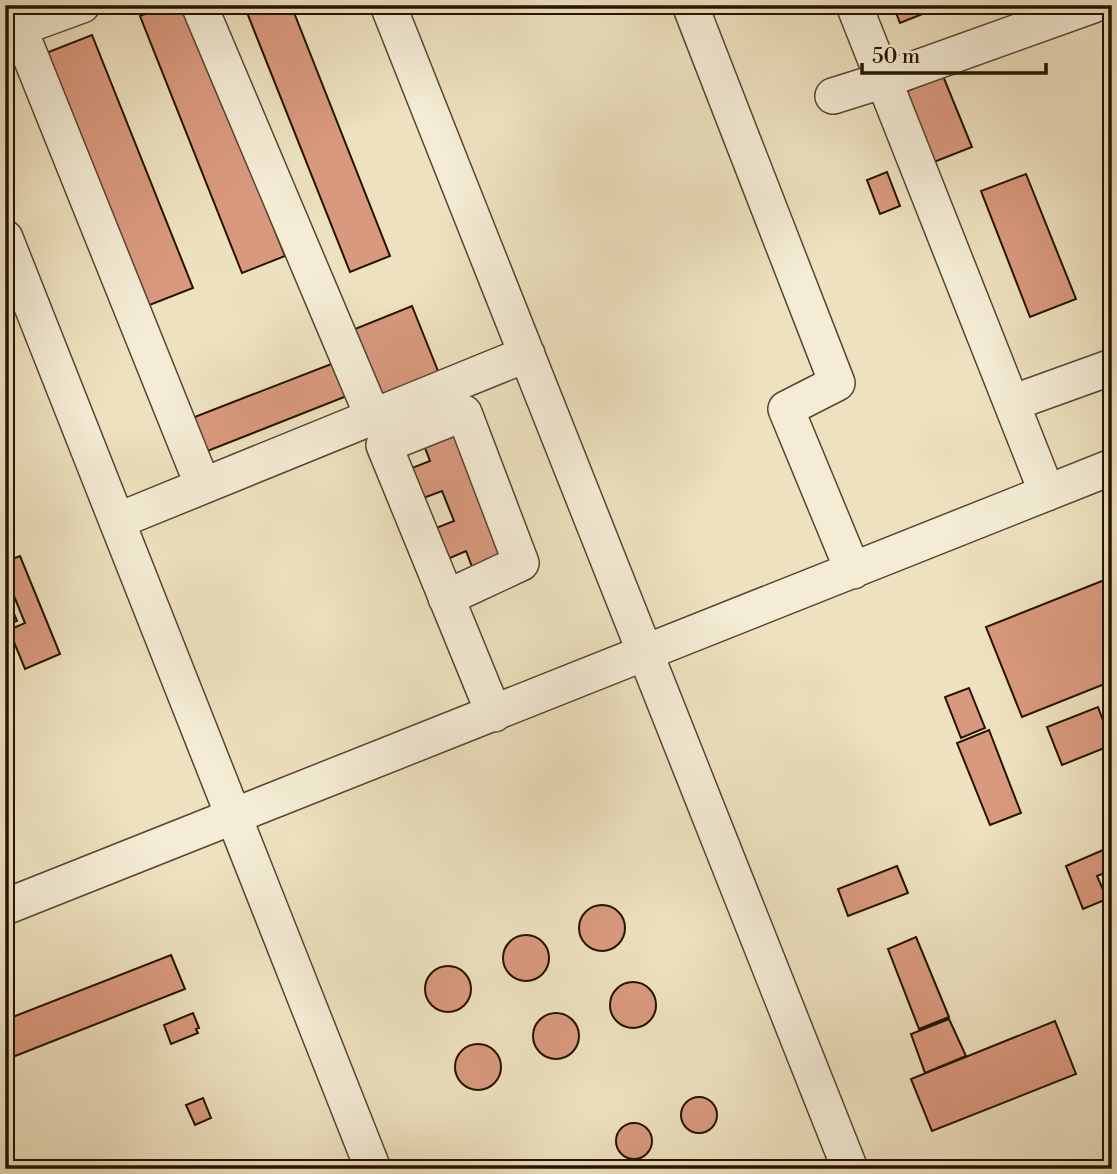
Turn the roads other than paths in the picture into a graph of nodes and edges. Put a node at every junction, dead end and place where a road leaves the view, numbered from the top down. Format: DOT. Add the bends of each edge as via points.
graph roads {
  1 [pos="82,5"];
  2 [pos="199,5"];
  3 [pos="388,5"];
  4 [pos="690,5"];
  5 [pos="854,5"];
  6 [pos="1093,5"];
  7 [pos="884,80"];
  8 [pos="833,96"];
  9 [pos="5,237"];
  10 [pos="527,354"];
  11 [pos="1112,367"];
  12 [pos="1012,403"];
  13 [pos="373,417"];
  14 [pos="1112,467"];
  15 [pos="202,486"];
  16 [pos="1048,493"];
  17 [pos="117,521"];
  18 [pos="853,571"];
  19 [pos="446,598"];
  20 [pos="647,653"];
  21 [pos="494,714"];
  22 [pos="234,817"];
  23 [pos="5,907"];
  24 [pos="373,1169"];
  25 [pos="850,1169"];
  1 -- 15 [label="lane" via="19,28"];
  2 -- 13 [label="lane"];
  3 -- 10 [label="lane"];
  4 -- 18 [label="lane" via="837,383 786,409"];
  5 -- 7 [label="lane"];
  6 -- 7 [label="lane"];
  7 -- 8 [label="lane"];
  7 -- 12 [label="lane"];
  9 -- 17 [label="lane"];
  10 -- 13 [label="lane"];
  10 -- 20 [label="lane"];
  11 -- 12 [label="lane"];
  12 -- 16 [label="lane"];
  13 -- 15 [label="lane"];
  14 -- 16 [label="lane"];
  15 -- 17 [label="lane"];
  16 -- 18 [label="lane"];
  17 -- 22 [label="lane"];
  18 -- 20 [label="lane"];
  19 -- 19 [label="lane" via="384,445 464,413 522,563"];
  19 -- 21 [label="lane"];
  20 -- 21 [label="lane"];
  20 -- 25 [label="lane"];
  21 -- 22 [label="lane"];
  22 -- 23 [label="lane"];
  22 -- 24 [label="lane"];
}
